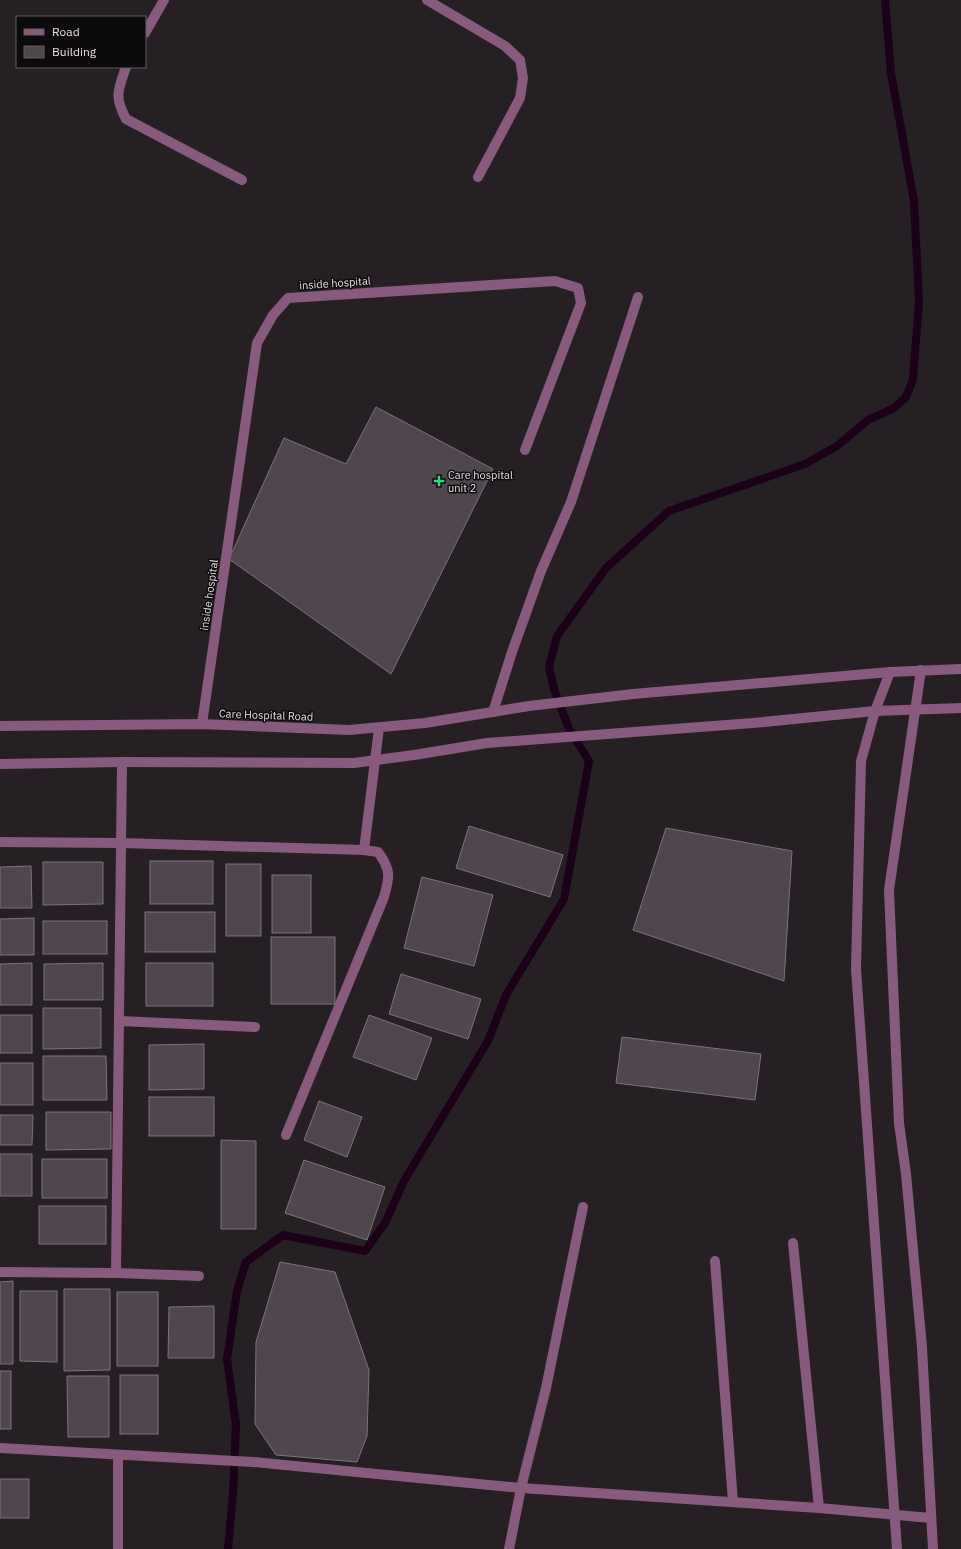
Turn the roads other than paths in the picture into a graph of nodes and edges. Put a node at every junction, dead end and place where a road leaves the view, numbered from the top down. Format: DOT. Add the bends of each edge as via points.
graph roads {
  1 [pos="164,0"];
  2 [pos="427,0"];
  3 [pos="146,31"];
  4 [pos="126,68"];
  5 [pos="478,177"];
  6 [pos="242,180"];
  7 [pos="638,298"];
  8 [pos="525,450"];
  9 [pos="961,669"];
  10 [pos="921,670"];
  11 [pos="890,672"];
  12 [pos="961,708"];
  13 [pos="916,710"];
  14 [pos="875,711"];
  15 [pos="493,712"];
  16 [pos="202,724"];
  17 [pos="0,726"];
  18 [pos="379,728"];
  19 [pos="375,761"];
  20 [pos="122,762"];
  21 [pos="0,764"];
  22 [pos="0,842"];
  23 [pos="121,843"];
  24 [pos="364,850"];
  25 [pos="119,1020"];
  26 [pos="255,1027"];
  27 [pos="286,1135"];
  28 [pos="583,1207"];
  29 [pos="793,1243"];
  30 [pos="715,1261"];
  31 [pos="0,1272"];
  32 [pos="116,1273"];
  33 [pos="200,1276"];
  34 [pos="0,1448"];
  35 [pos="118,1455"];
  36 [pos="521,1488"];
  37 [pos="732,1502"];
  38 [pos="819,1508"];
  39 [pos="895,1515"];
  40 [pos="931,1518"];
  41 [pos="118,1549"];
  42 [pos="509,1549"];
  43 [pos="897,1549"];
  44 [pos="933,1549"];
  1 -- 3 [label="street"];
  2 -- 5 [label="street" via="505,46 520,60 523,78 520,98"];
  4 -- 6 [label="street" via="118,90 120,107 126,119"];
  7 -- 15 [label="street" via="571,502 541,572"];
  8 -- 16 [label="street, inside hospital" via="581,303 578,288 555,281 288,298 272,315 257,343"];
  9 -- 10 [label="street, Care Hospital Road"];
  10 -- 11 [label="street, Care Hospital Road"];
  10 -- 13 [label="street"];
  11 -- 14 [label="street"];
  11 -- 15 [label="street, Care Hospital Road" via="633,694"];
  12 -- 13 [label="street"];
  13 -- 14 [label="street"];
  13 -- 40 [label="street" via="889,890 899,1123 922,1347"];
  14 -- 19 [label="street" via="487,743"];
  14 -- 39 [label="street" via="860,761 856,969"];
  15 -- 18 [label="street, Care Hospital Road"];
  16 -- 17 [label="street, Care Hospital Road"];
  16 -- 18 [label="street, Care Hospital Road" via="349,730"];
  18 -- 19 [label="street"];
  19 -- 20 [label="street"];
  19 -- 24 [label="street"];
  20 -- 21 [label="street"];
  20 -- 23 [label="street"];
  22 -- 23 [label="street"];
  23 -- 24 [label="street"];
  23 -- 25 [label="street"];
  24 -- 27 [label="street" via="378,852 387,865 389,880"];
  25 -- 26 [label="street"];
  25 -- 32 [label="street"];
  28 -- 36 [label="street" via="546,1388"];
  29 -- 38 [label="street"];
  30 -- 37 [label="street"];
  31 -- 32 [label="street"];
  32 -- 33 [label="street"];
  34 -- 35 [label="street"];
  35 -- 36 [label="street" via="253,1462"];
  35 -- 41 [label="street"];
  36 -- 37 [label="street"];
  36 -- 42 [label="street"];
  37 -- 38 [label="street"];
  38 -- 39 [label="street"];
  39 -- 40 [label="street"];
  39 -- 43 [label="street"];
  40 -- 44 [label="street"];
}
